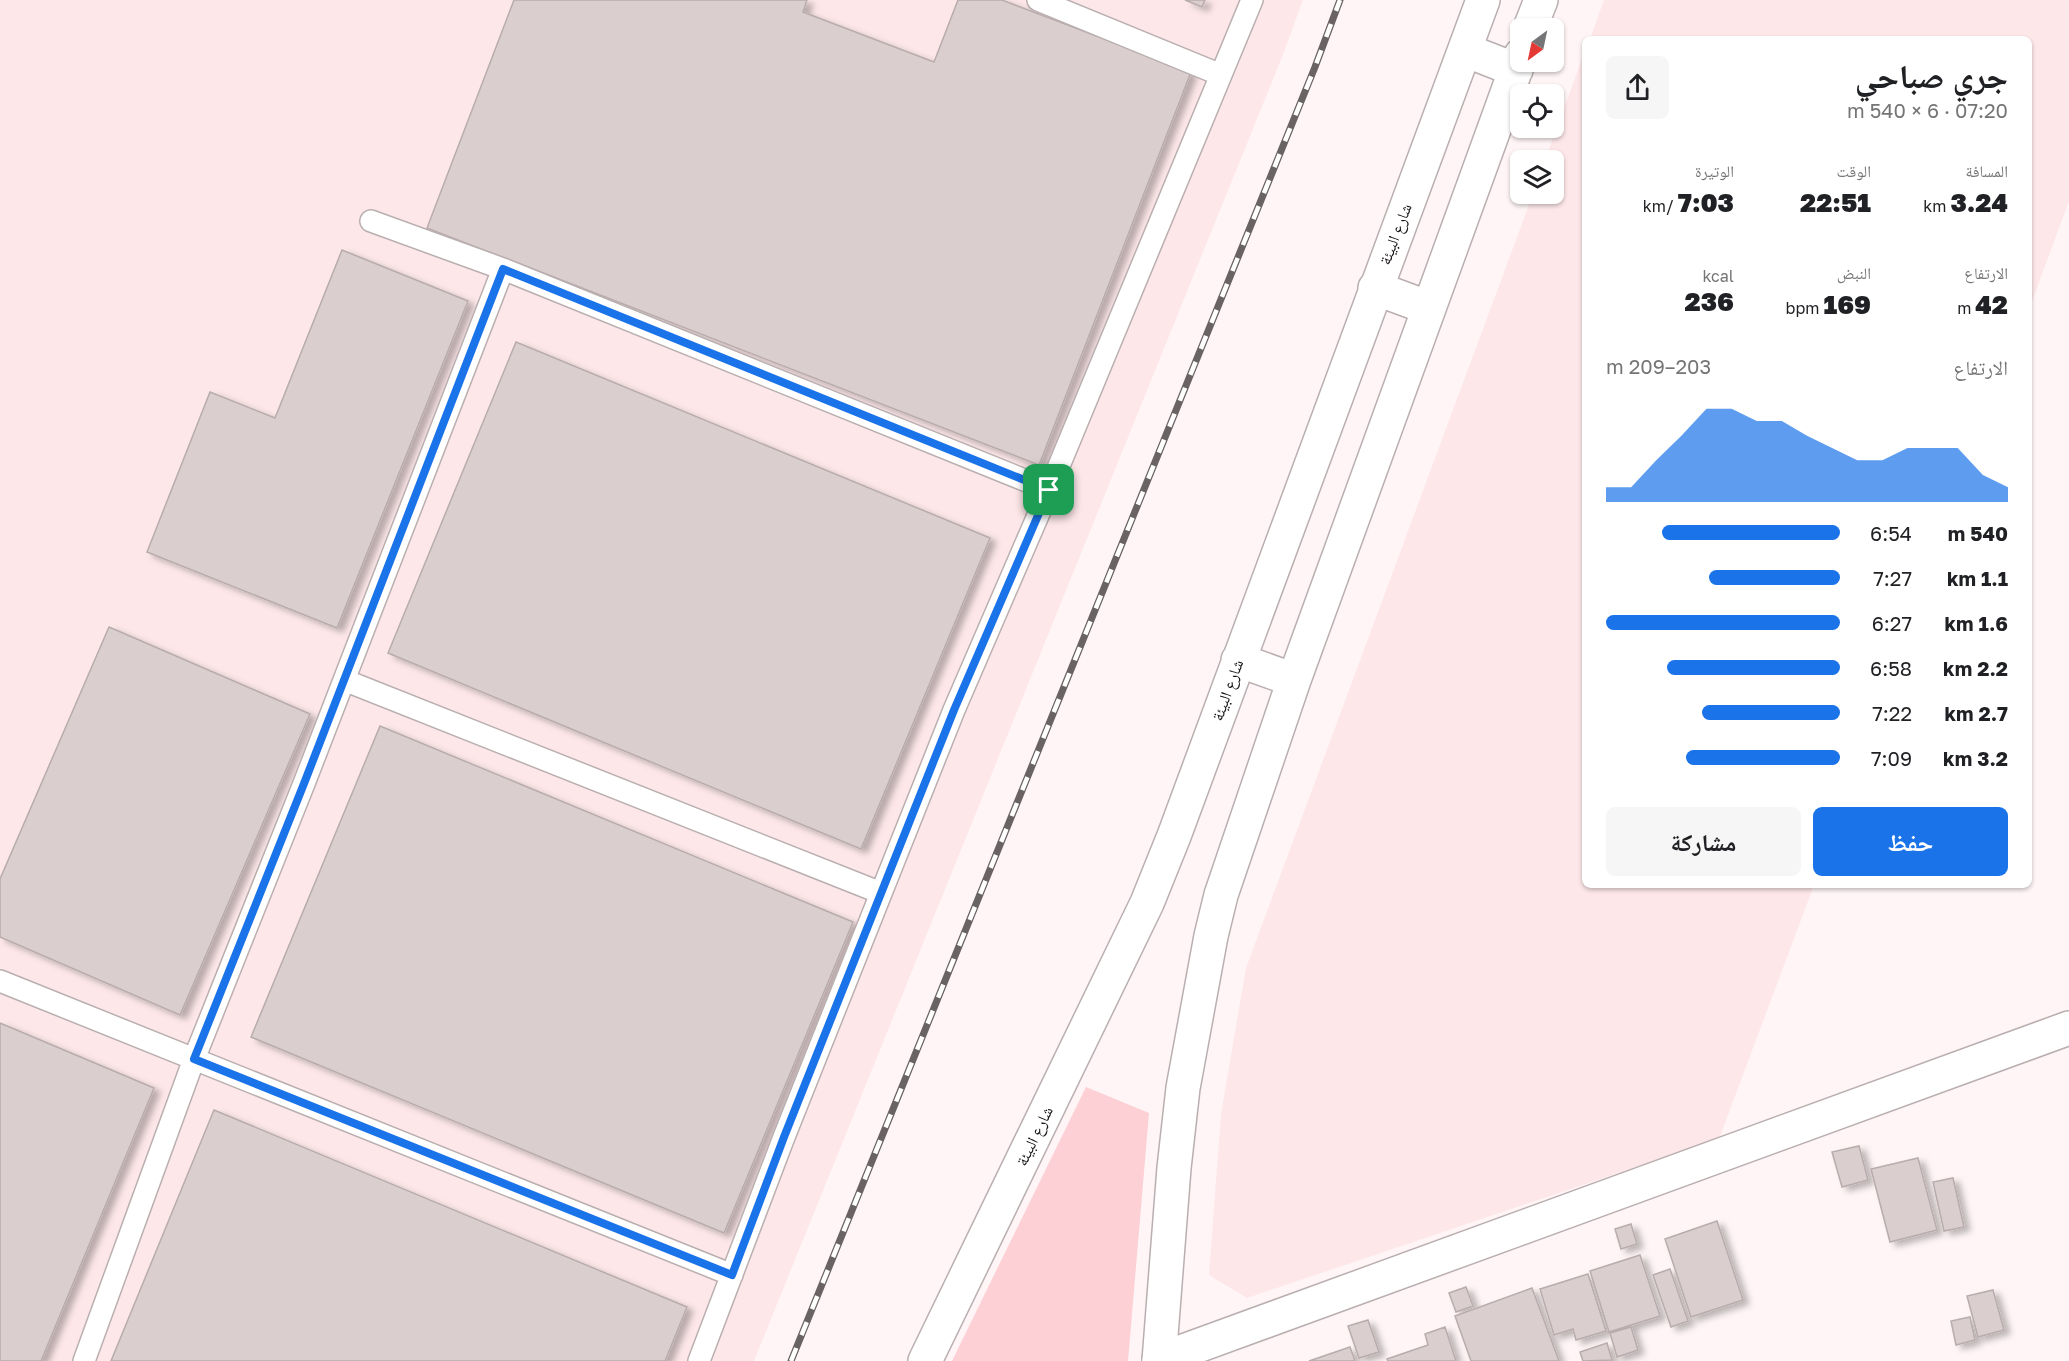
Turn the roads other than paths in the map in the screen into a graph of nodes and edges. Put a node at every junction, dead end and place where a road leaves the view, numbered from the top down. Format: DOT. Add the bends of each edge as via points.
graph roads {
  1 [pos="1038,0"];
  2 [pos="1252,0"];
  3 [pos="1483,0"];
  4 [pos="1541,0"];
  5 [pos="1534,18"];
  6 [pos="1465,50"];
  7 [pos="1510,60"];
  8 [pos="1514,72"];
  9 [pos="1221,75"];
  10 [pos="370,221"];
  11 [pos="503,269"];
  12 [pos="1375,288"];
  13 [pos="1429,308"];
  14 [pos="1049,490"];
  15 [pos="1238,660"];
  16 [pos="1294,680"];
  17 [pos="344,681"];
  18 [pos="881,893"];
  19 [pos="0,981"];
  20 [pos="2069,1028"];
  21 [pos="194,1059"];
  22 [pos="732,1275"];
  23 [pos="84,1361"];
  24 [pos="699,1361"];
  25 [pos="925,1361"];
  26 [pos="1159,1361"];
  1 -- 9 [label="lane"];
  2 -- 9 [label="lane"];
  3 -- 6 [label="main road, شارع البيئة"];
  4 -- 5 [label="main road"];
  6 -- 7 [label="main road"];
  6 -- 12 [label="main road, شارع البيئة"];
  8 -- 13 [label="main road"];
  9 -- 14 [label="lane"];
  10 -- 11 [label="lane"];
  11 -- 14 [label="lane"];
  11 -- 17 [label="lane"];
  12 -- 13 [label="main road"];
  12 -- 15 [label="main road, شارع البيئة"];
  13 -- 16 [label="main road"];
  14 -- 18 [label="lane" via="954,710"];
  15 -- 16 [label="main road"];
  15 -- 25 [label="main road, شارع البيئة" via="1148,903"];
  16 -- 26 [label="main road" via="1211,936 1183,1088 1173,1168"];
  17 -- 18 [label="lane"];
  17 -- 21 [label="lane"];
  18 -- 22 [label="lane"];
  19 -- 21 [label="lane"];
  20 -- 26 [label="main road"];
  21 -- 22 [label="lane"];
  21 -- 23 [label="lane"];
  22 -- 24 [label="lane"];
}
